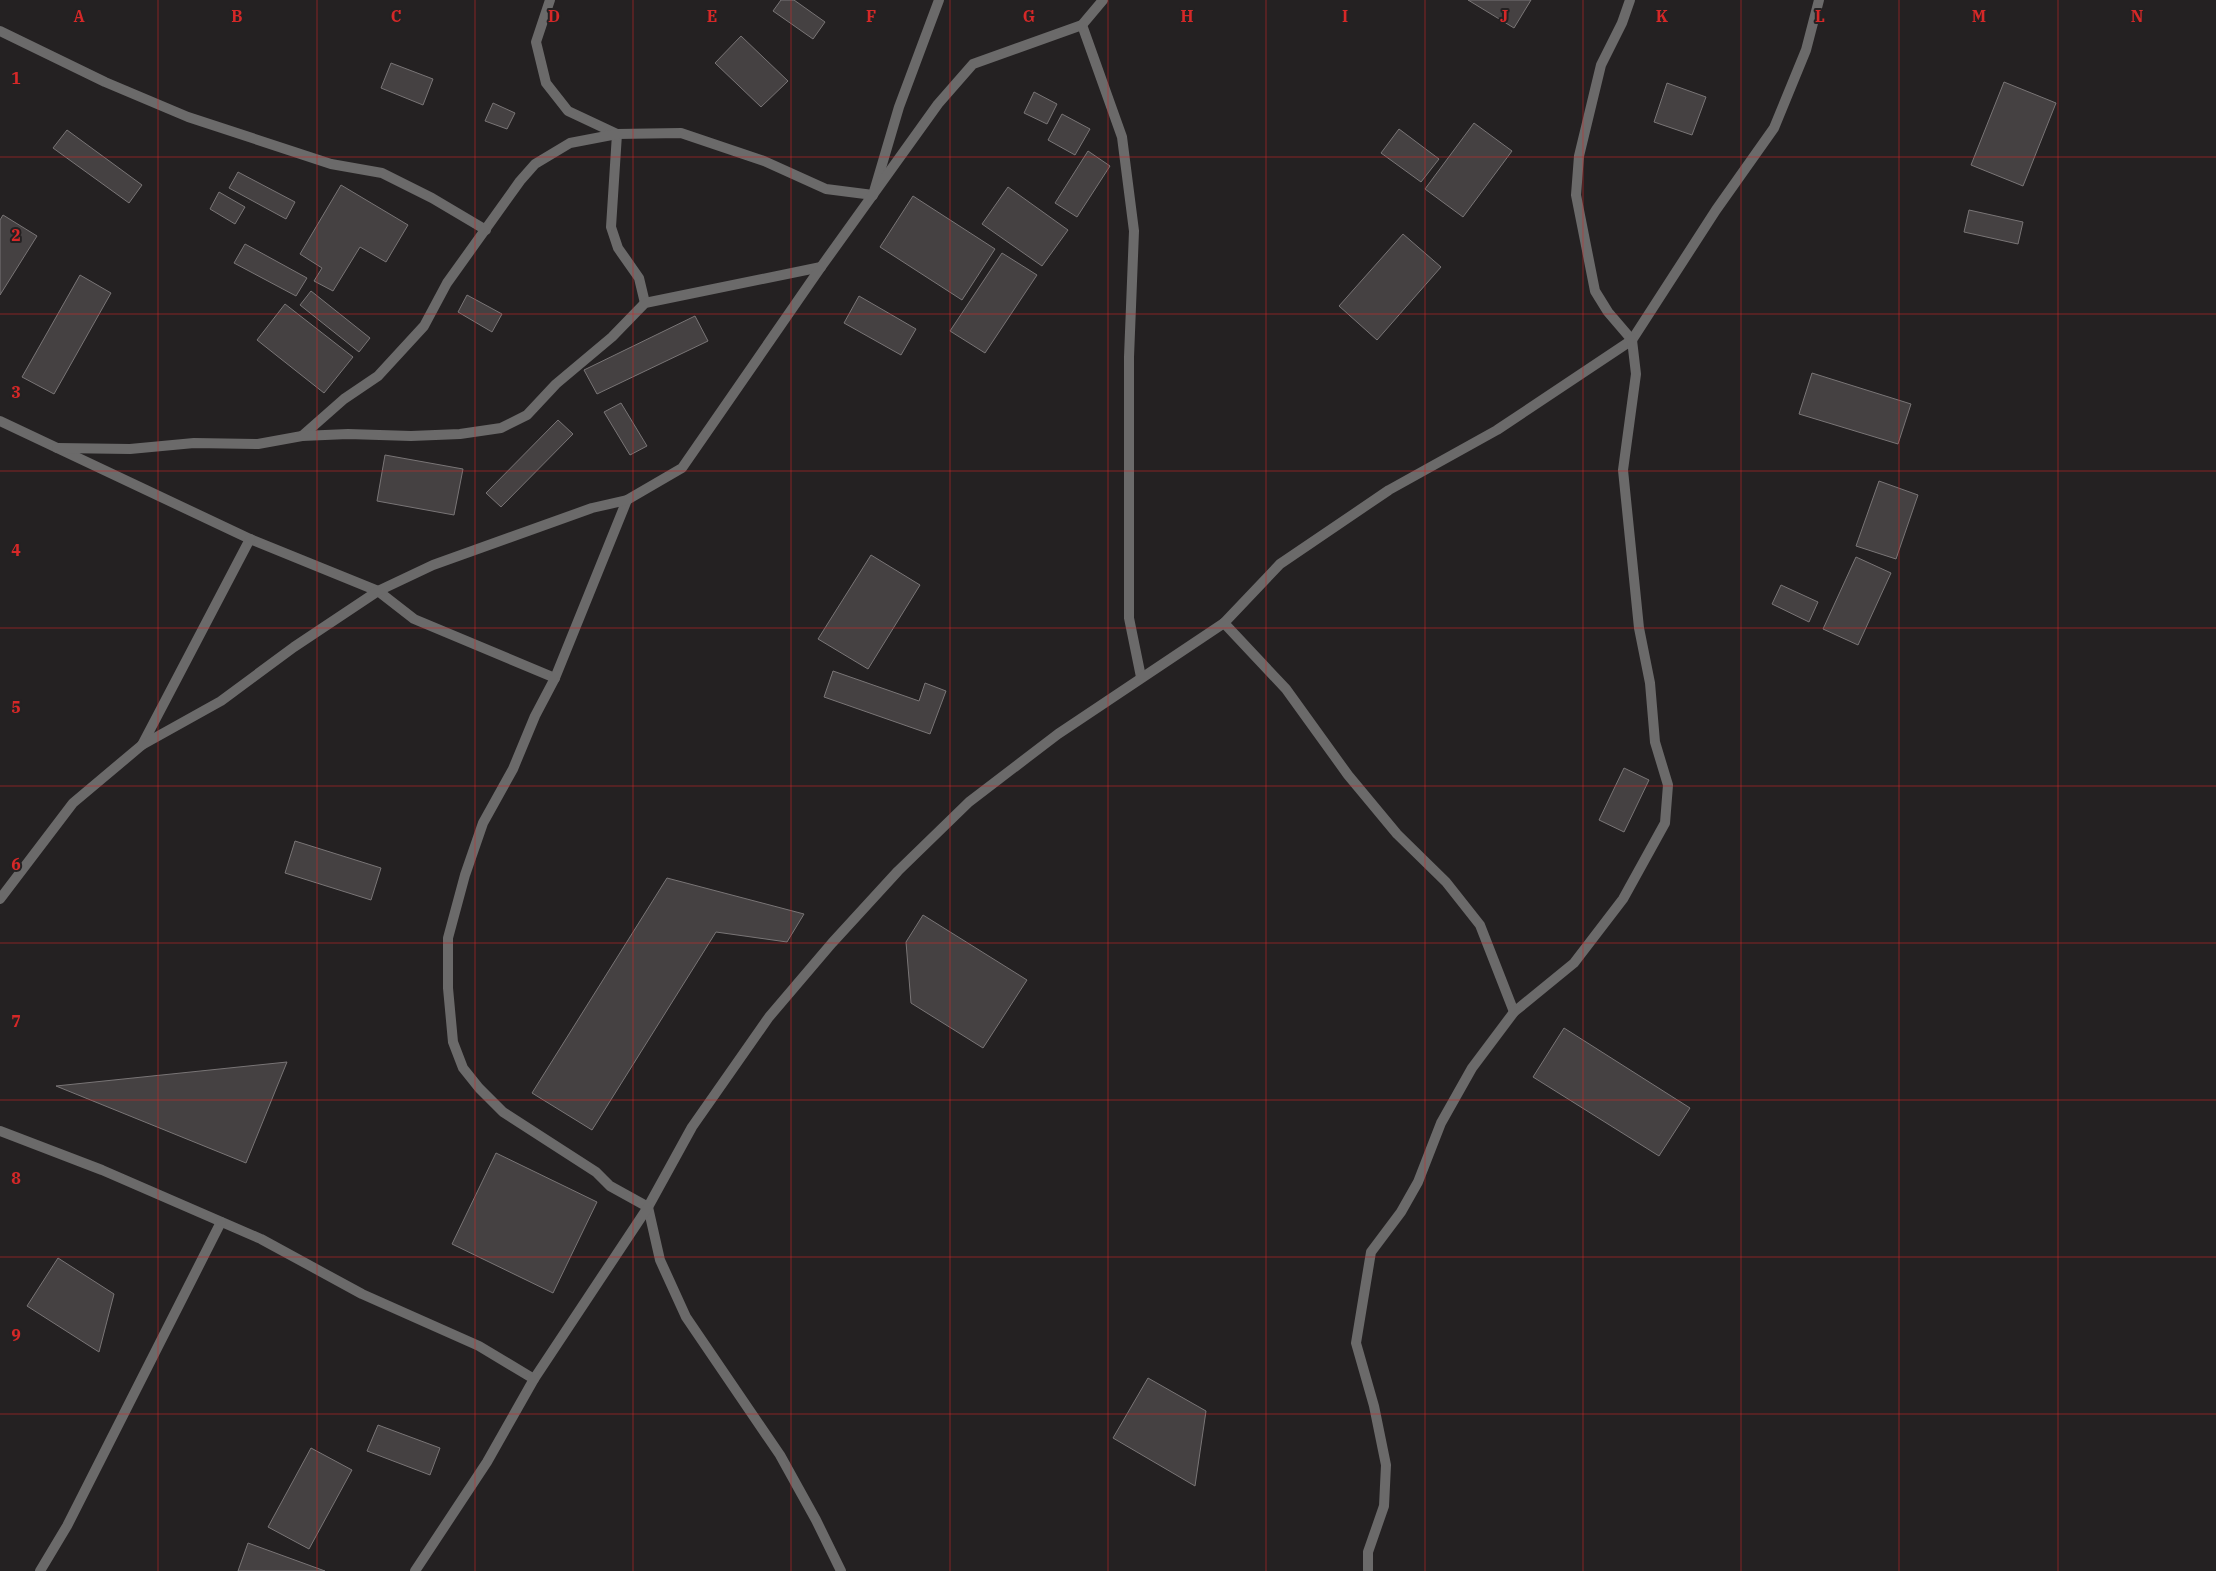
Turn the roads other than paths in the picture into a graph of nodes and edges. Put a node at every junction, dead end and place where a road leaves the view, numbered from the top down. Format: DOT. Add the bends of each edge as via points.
graph roads {
  1 [pos="550,0"];
  2 [pos="939,0"];
  3 [pos="1103,0"];
  4 [pos="1630,0"];
  5 [pos="1819,0"];
  6 [pos="1082,25"];
  7 [pos="0,31"];
  8 [pos="617,134"];
  9 [pos="873,195"];
  10 [pos="486,230"];
  11 [pos="821,267"];
  12 [pos="645,303"];
  13 [pos="1632,340"];
  14 [pos="0,421"];
  15 [pos="302,436"];
  16 [pos="57,448"];
  17 [pos="628,500"];
  18 [pos="250,539"];
  19 [pos="378,591"];
  20 [pos="1224,623"];
  21 [pos="1141,677"];
  22 [pos="555,678"];
  23 [pos="142,745"];
  24 [pos="0,899"];
  25 [pos="1514,1012"];
  26 [pos="0,1131"];
  27 [pos="648,1207"];
  28 [pos="221,1222"];
  29 [pos="534,1379"];
  30 [pos="40,1571"];
  31 [pos="415,1571"];
  32 [pos="841,1571"];
  33 [pos="1368,1571"];
  1 -- 8 [label="street" via="536,42 546,83 568,111"];
  2 -- 9 [label="street" via="899,107"];
  3 -- 6 [label="street"];
  4 -- 13 [label="street" via="1601,65 1579,156 1576,195 1596,291 1608,312"];
  5 -- 13 [label="street" via="1806,50 1774,128 1716,210"];
  6 -- 9 [label="street" via="972,64 938,104"];
  6 -- 21 [label="street" via="1122,137 1134,231 1129,357 1129,618"];
  7 -- 10 [label="street" via="105,82 188,117 332,164 382,173"];
  8 -- 9 [label="street" via="681,133 764,160 826,189"];
  8 -- 10 [label="street" via="570,143 535,164 501,205"];
  8 -- 12 [label="street" via="611,227 618,248 639,278"];
  9 -- 11 [label="street"];
  10 -- 15 [label="street" via="448,283 424,326 378,376 344,398"];
  11 -- 12 [label="street"];
  11 -- 17 [label="street" via="682,468"];
  12 -- 15 [label="street" via="612,337 556,384 527,415 501,428 411,436"];
  13 -- 20 [label="street" via="1497,430 1389,490 1280,564"];
  13 -- 25 [label="street" via="1636,374 1623,470 1639,628 1650,683 1656,742 1668,785 1665,823 1623,899 1574,963"];
  14 -- 16 [label="street"];
  15 -- 16 [label="street" via="258,444"];
  16 -- 18 [label="street"];
  17 -- 19 [label="street" via="592,508 433,565"];
  17 -- 22 [label="street"];
  18 -- 19 [label="street"];
  18 -- 23 [label="street"];
  19 -- 22 [label="street" via="414,619"];
  19 -- 23 [label="street" via="221,701"];
  20 -- 21 [label="street"];
  20 -- 25 [label="street" via="1286,689 1348,775 1397,834 1446,882 1480,925"];
  21 -- 27 [label="street" via="1058,734 969,802 898,871 769,1017 692,1127"];
  22 -- 27 [label="street" via="513,769 483,824 465,875 448,938 452,1042 463,1068 504,1112 596,1172 610,1186"];
  23 -- 24 [label="street" via="73,803"];
  25 -- 33 [label="street" via="1472,1068 1441,1123 1418,1182 1371,1252 1356,1343 1386,1465 1384,1506 1368,1552"];
  26 -- 28 [label="street" via="102,1170"];
  27 -- 29 [label="street"];
  27 -- 32 [label="street" via="660,1260 686,1317 780,1455"];
  28 -- 29 [label="street" via="261,1239 362,1294 479,1346"];
  28 -- 30 [label="street" via="67,1526"];
  29 -- 31 [label="street" via="487,1462"];
}
